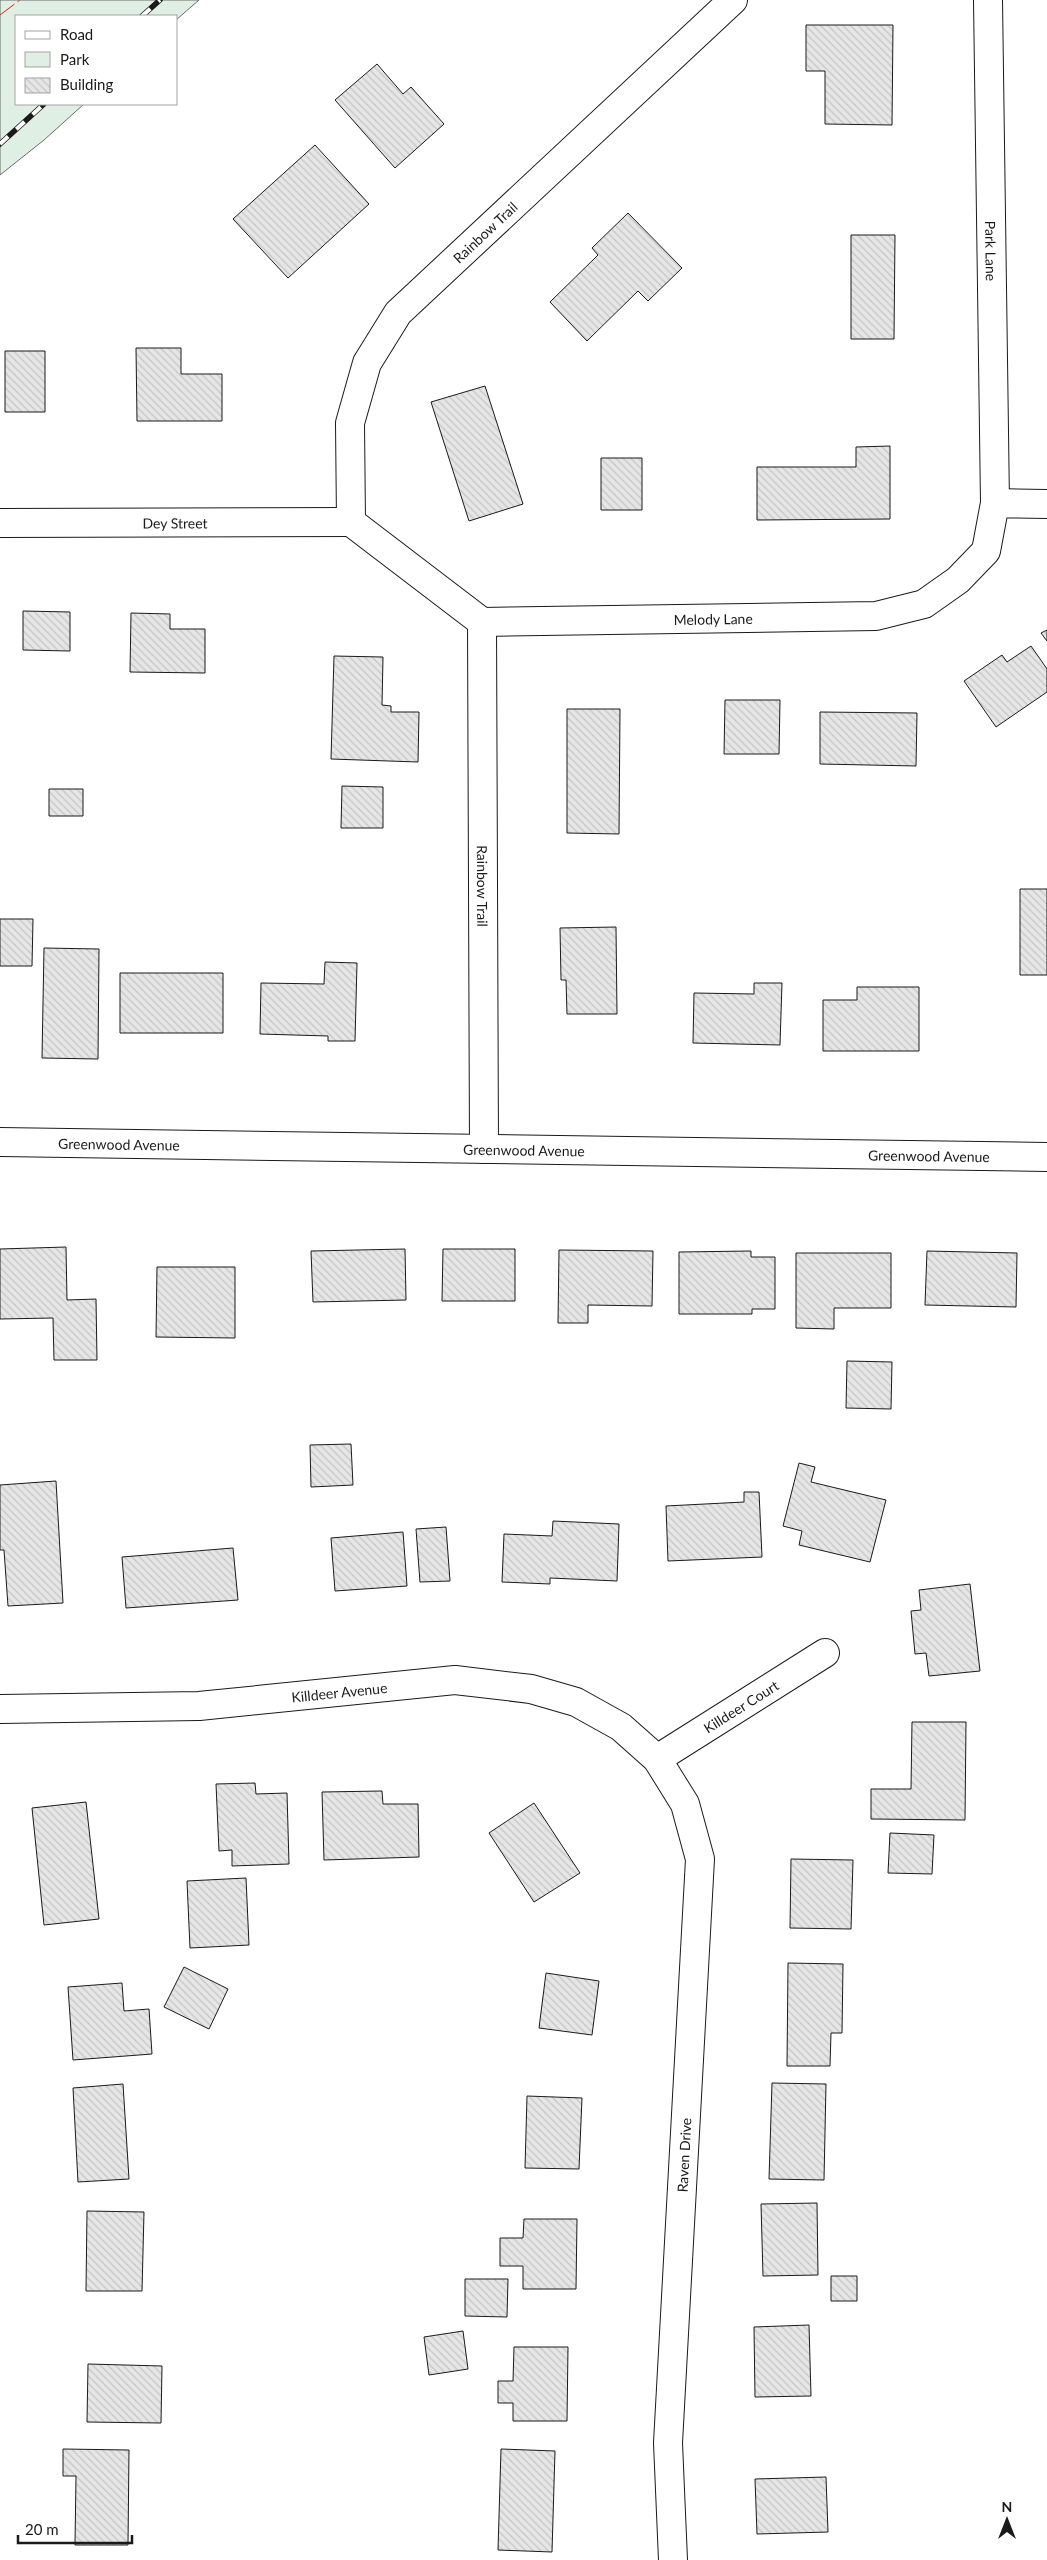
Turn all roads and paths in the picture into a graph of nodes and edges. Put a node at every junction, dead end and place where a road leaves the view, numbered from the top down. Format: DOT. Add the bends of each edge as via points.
graph roads {
  1 [pos="733,0"];
  2 [pos="988,0"];
  3 [pos="995,503"];
  4 [pos="1047,504"];
  5 [pos="351,522"];
  6 [pos="0,523"];
  7 [pos="482,622"];
  8 [pos="0,1142"];
  9 [pos="484,1149"];
  10 [pos="1047,1156"];
  11 [pos="825,1653"];
  12 [pos="0,1709"];
  13 [pos="657,1759"];
  14 [pos="673,2560"];
  1 -- 5 [label="street, Rainbow Trail" via="398,313 367,363 350,423"];
  2 -- 3 [label="street, Park Lane"];
  3 -- 4 [label="street"];
  3 -- 7 [label="street, Melody Lane" via="986,551 958,580 924,604 876,616"];
  5 -- 6 [label="street, Dey Street"];
  5 -- 7 [label="street"];
  7 -- 9 [label="street, Rainbow Trail"];
  8 -- 9 [label="street, Greenwood Avenue"];
  9 -- 10 [label="street, Greenwood Avenue"];
  11 -- 13 [label="street, Killdeer Court"];
  12 -- 13 [label="street, Killdeer Avenue" via="199,1706 456,1680 531,1689 576,1702 621,1728"];
  13 -- 14 [label="street, Raven Drive" via="685,1804 700,1859 668,2443"];
}
